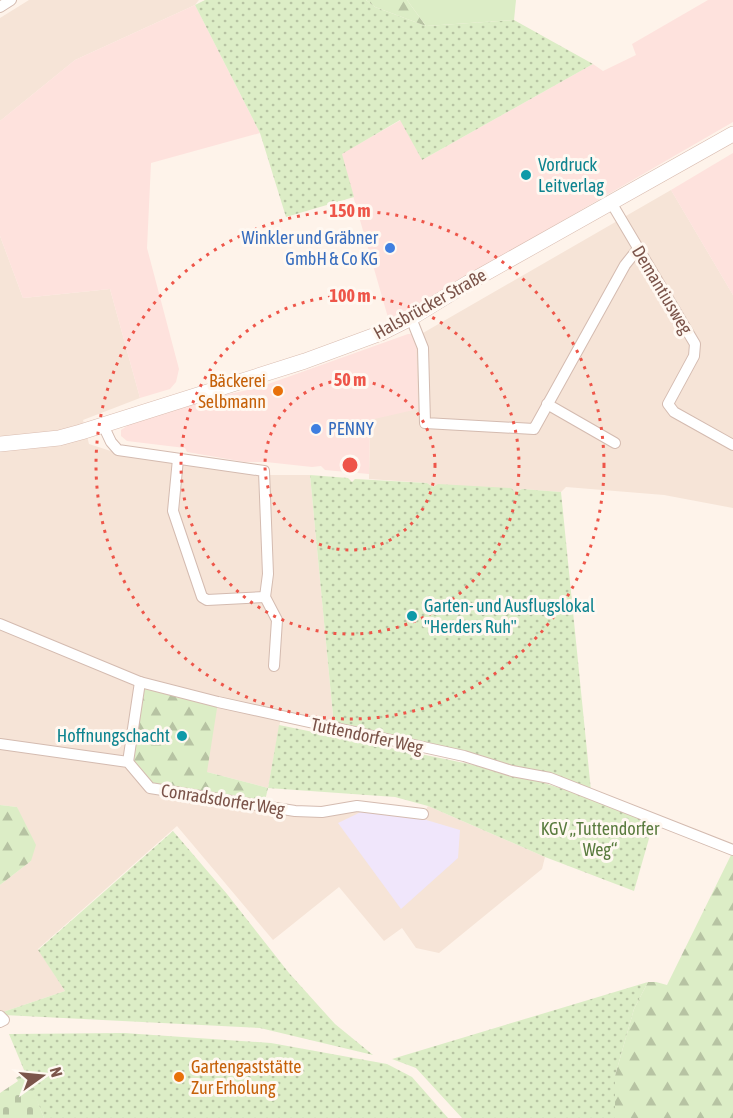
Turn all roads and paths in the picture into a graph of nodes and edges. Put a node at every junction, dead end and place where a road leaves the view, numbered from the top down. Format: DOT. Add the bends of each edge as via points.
graph roads {
  1 [pos="11,0"];
  2 [pos="0,7"];
  3 [pos="733,134"];
  4 [pos="612,204"];
  5 [pos="638,250"];
  6 [pos="411,318"];
  7 [pos="547,404"];
  8 [pos="103,425"];
  9 [pos="615,443"];
  10 [pos="0,444"];
  11 [pos="733,445"];
  12 [pos="178,459"];
  13 [pos="265,597"];
  14 [pos="0,624"];
  15 [pos="274,666"];
  16 [pos="140,682"];
  17 [pos="0,744"];
  18 [pos="129,762"];
  19 [pos="423,814"];
  20 [pos="733,850"];
  1 -- 2 [label="street"];
  3 -- 4 [label="main road, Halsbrücker Straße"];
  4 -- 5 [label="street, Demantiusweg"];
  4 -- 6 [label="main road, Halsbrücker Straße"];
  5 -- 7 [label="street" via="625,265"];
  5 -- 11 [label="street, Demantiusweg" via="694,344 694,356 668,404 674,412"];
  6 -- 7 [label="street" via="423,348 424,423 534,429"];
  6 -- 8 [label="main road, Halsbrücker Straße" via="305,361"];
  7 -- 9 [label="street"];
  8 -- 10 [label="main road, Halsbrücker Straße" via="59,438"];
  8 -- 12 [label="street" via="118,450"];
  12 -- 13 [label="street" via="173,511 202,597"];
  12 -- 13 [label="street" via="264,471 268,574"];
  13 -- 15 [label="street" via="277,620"];
  14 -- 16 [label="street, Tuttendorfer Weg"];
  16 -- 18 [label="street"];
  16 -- 20 [label="street, Tuttendorfer Weg" via="550,778"];
  17 -- 18 [label="street"];
  18 -- 19 [label="street, Conradsdorfer Weg" via="150,788 295,811 322,812 357,806"];
}
